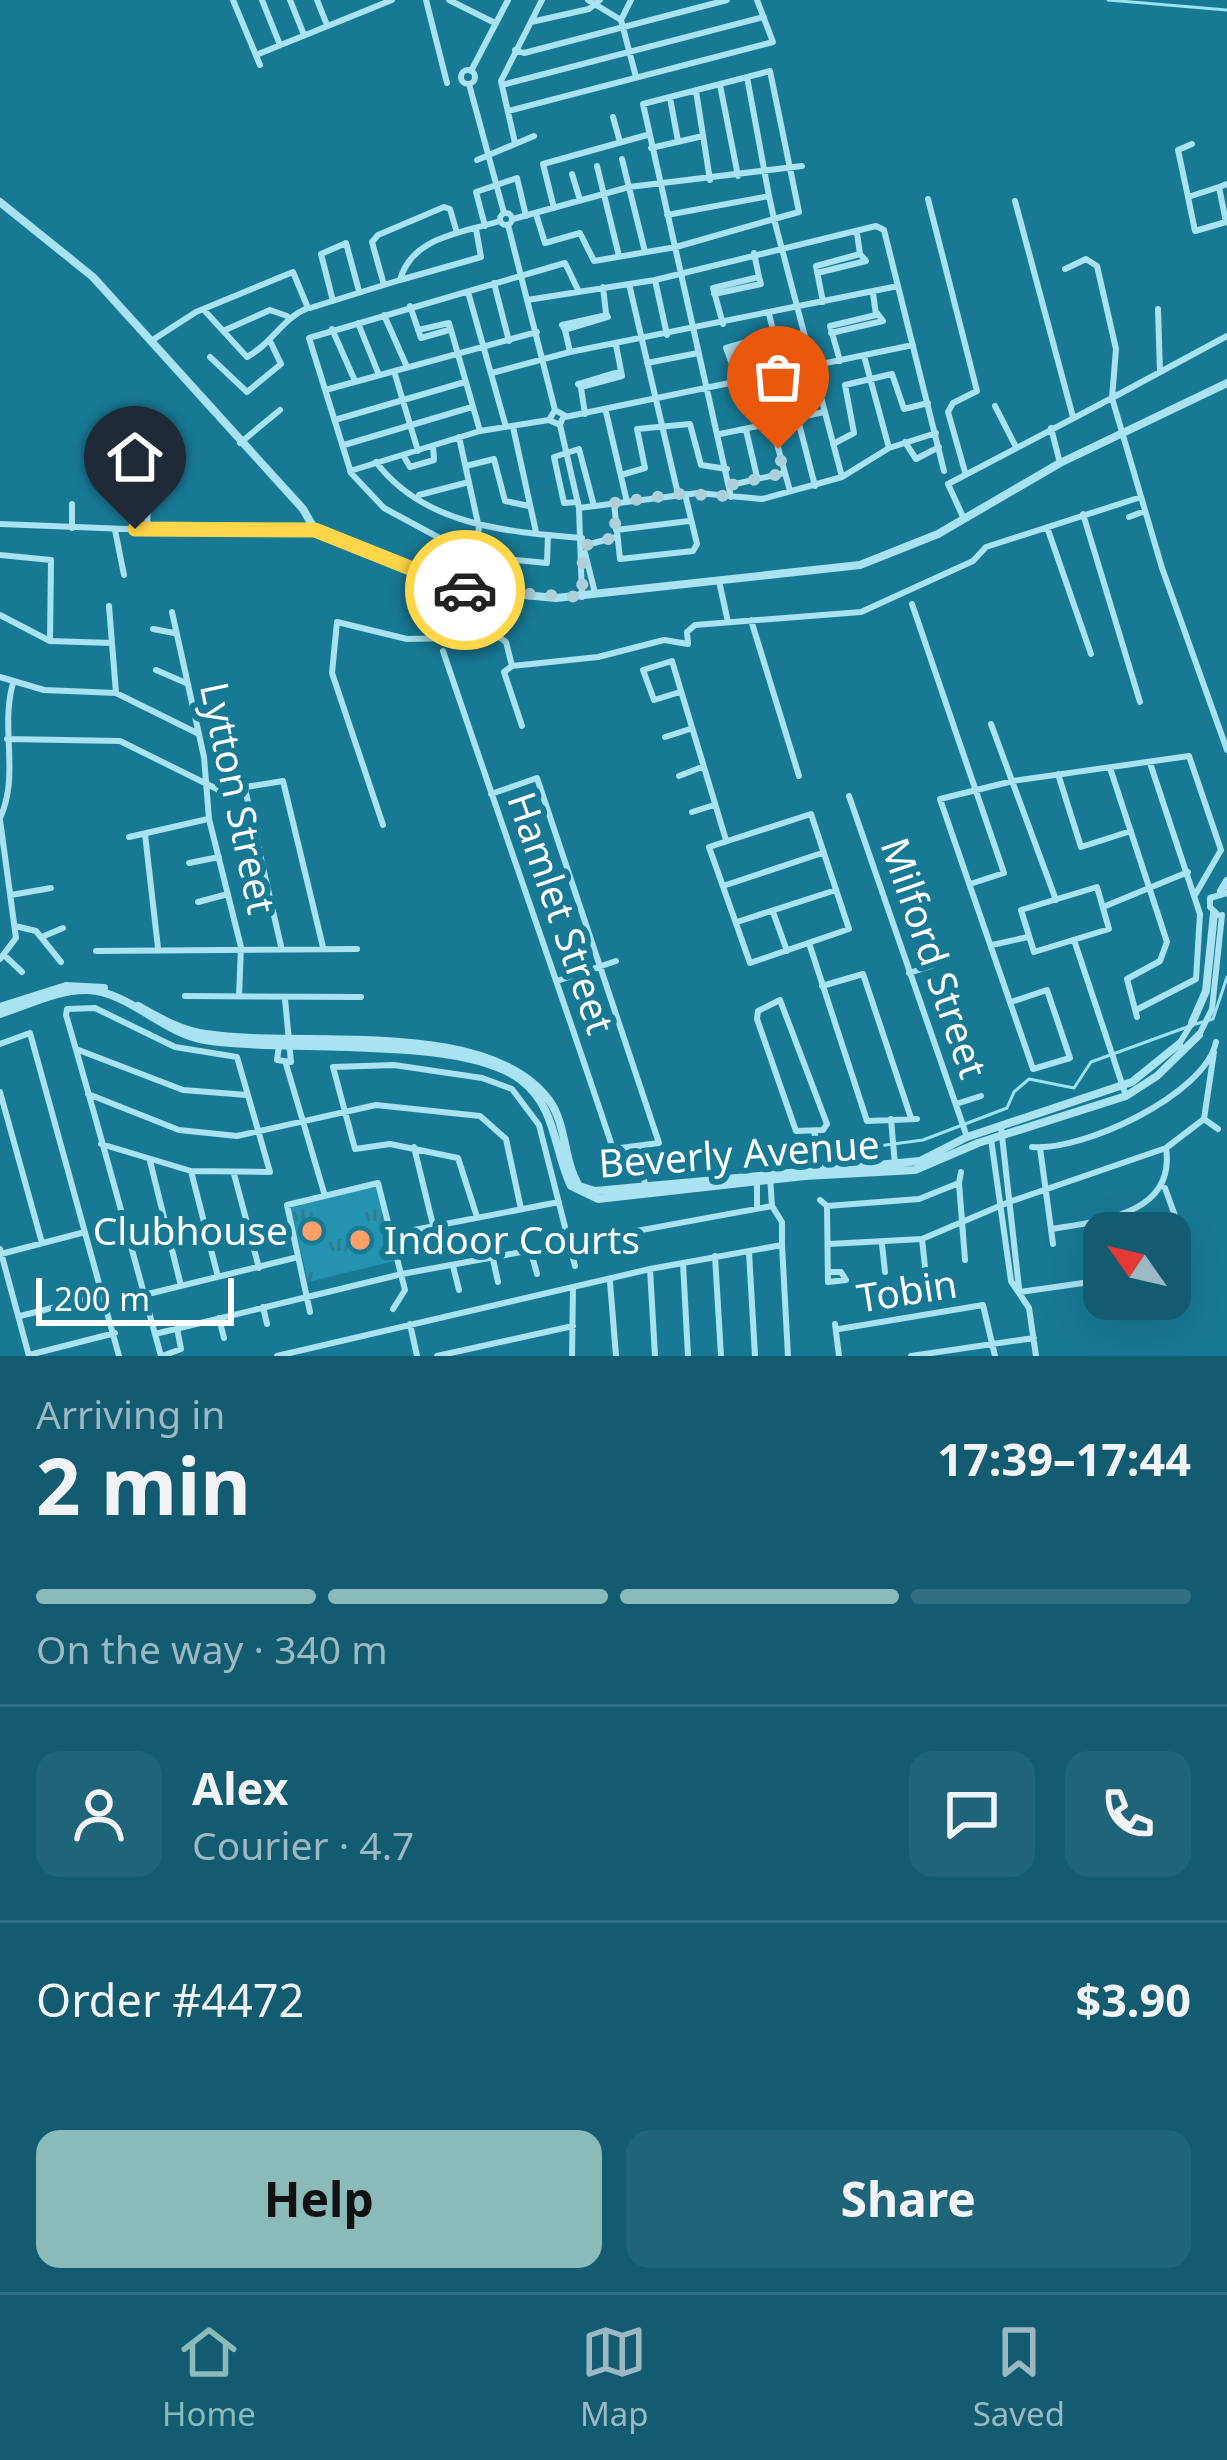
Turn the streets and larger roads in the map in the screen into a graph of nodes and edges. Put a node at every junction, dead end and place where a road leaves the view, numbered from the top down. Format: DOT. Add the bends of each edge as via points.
graph roads {
  1 [pos="233,0"];
  2 [pos="262,0"];
  3 [pos="290,0"];
  4 [pos="317,0"];
  5 [pos="348,0"];
  6 [pos="392,0"];
  7 [pos="426,0"];
  8 [pos="449,0"];
  9 [pos="474,0"];
  10 [pos="508,0"];
  11 [pos="542,0"];
  12 [pos="588,0"];
  13 [pos="631,0"];
  14 [pos="727,0"];
  15 [pos="757,0"];
  16 [pos="377,3"];
  17 [pos="599,3"];
  18 [pos="469,10"];
  19 [pos="354,15"];
  20 [pos="764,17"];
  21 [pos="530,22"];
  22 [pos="495,23"];
  23 [pos="622,23"];
  24 [pos="327,25"];
  25 [pos="304,35"];
  26 [pos="280,45"];
  27 [pos="515,50"];
  28 [pos="630,52"];
  29 [pos="256,55"];
  30 [pos="260,65"];
  31 [pos="471,70"];
  32 [pos="636,76"];
  33 [pos="747,77"];
  34 [pos="454,80"];
  35 [pos="469,84"];
  36 [pos="502,85"];
  37 [pos="720,85"];
  38 [pos="696,91"];
  39 [pos="670,98"];
  40 [pos="476,109"];
  41 [pos="508,111"];
  42 [pos="463,112"];
  43 [pos="613,117"];
  44 [pos="647,134"];
  45 [pos="534,136"];
  46 [pos="703,136"];
  47 [pos="620,142"];
  48 [pos="678,142"];
  49 [pos="514,143"];
  50 [pos="1192,144"];
  51 [pos="651,148"];
  52 [pos="488,154"];
  53 [pos="622,159"];
  54 [pos="477,160"];
  55 [pos="597,166"];
  56 [pos="802,166"];
  57 [pos="791,169"];
  58 [pos="764,172"];
  59 [pos="572,174"];
  60 [pos="738,176"];
  61 [pos="710,180"];
  62 [pos="658,182"];
  63 [pos="497,185"];
  64 [pos="1223,185"];
  65 [pos="629,187"];
  66 [pos="603,194"];
  67 [pos="769,196"];
  68 [pos="1188,197"];
  69 [pos="928,199"];
  70 [pos="580,200"];
  71 [pos="1015,201"];
  72 [pos="0,202"];
  73 [pos="554,208"];
  74 [pos="536,214"];
  75 [pos="667,214"];
  76 [pos="526,216"];
  77 [pos="775,219"];
  78 [pos="506,220"];
  79 [pos="1227,224"];
  80 [pos="481,227"];
  81 [pos="857,232"];
  82 [pos="457,233"];
  83 [pos="676,247"];
  84 [pos="781,247"];
  85 [pos="646,252"];
  86 [pos="754,252"];
  87 [pos="620,256"];
  88 [pos="1065,269"];
  89 [pos="681,273"];
  90 [pos="520,275"];
  91 [pos="400,280"];
  92 [pos="655,280"];
  93 [pos="494,284"];
  94 [pos="629,284"];
  95 [pos="384,285"];
  96 [pos="603,286"];
  97 [pos="898,286"];
  98 [pos="578,290"];
  99 [pos="358,291"];
  100 [pos="468,291"];
  101 [pos="873,293"];
  102 [pos="527,300"];
  103 [pos="333,301"];
  104 [pos="824,302"];
  105 [pos="410,306"];
  106 [pos="308,308"];
  107 [pos="797,309"];
  108 [pos="1158,309"];
  109 [pos="204,310"];
  110 [pos="769,314"];
  111 [pos="384,315"];
  112 [pos="287,316"];
  113 [pos="357,322"];
  114 [pos="723,324"];
  115 [pos="449,326"];
  116 [pos="331,328"];
  117 [pos="418,330"];
  118 [pos="694,330"];
  119 [pos="223,331"];
  120 [pos="536,332"];
  121 [pos="667,335"];
  122 [pos="1227,336"];
  123 [pos="641,339"];
  124 [pos="509,340"];
  125 [pos="151,341"];
  126 [pos="271,343"];
  127 [pos="616,344"];
  128 [pos="913,344"];
  129 [pos="484,348"];
  130 [pos="570,352"];
  131 [pos="456,353"];
  132 [pos="698,353"];
  133 [pos="864,356"];
  134 [pos="210,357"];
  135 [pos="544,359"];
  136 [pos="840,361"];
  137 [pos="647,363"];
  138 [pos="407,367"];
  139 [pos="813,368"];
  140 [pos="394,371"];
  141 [pos="1160,372"];
  142 [pos="492,373"];
  143 [pos="379,375"];
  144 [pos="867,379"];
  145 [pos="355,381"];
  146 [pos="464,382"];
  147 [pos="1227,382"];
  148 [pos="737,384"];
  149 [pos="329,389"];
  150 [pos="707,389"];
  151 [pos="1112,398"];
  152 [pos="402,400"];
  153 [pos="656,400"];
  154 [pos="928,403"];
  155 [pos="995,406"];
  156 [pos="472,407"];
  157 [pos="280,410"];
  158 [pos="555,410"];
  159 [pos="606,412"];
  160 [pos="824,412"];
  161 [pos="585,414"];
  162 [pos="565,417"];
  163 [pos="1073,417"];
  164 [pos="338,418"];
  165 [pos="798,419"];
  166 [pos="549,420"];
  167 [pos="662,423"];
  168 [pos="772,424"];
  169 [pos="410,425"];
  170 [pos="560,425"];
  171 [pos="509,427"];
  172 [pos="1051,428"];
  173 [pos="746,430"];
  174 [pos="481,431"];
  175 [pos="936,433"];
  176 [pos="1125,433"];
  177 [pos="719,434"];
  178 [pos="458,437"];
  179 [pos="240,442"];
  180 [pos="905,442"];
  181 [pos="344,445"];
  182 [pos="833,445"];
  183 [pos="1015,445"];
  184 [pos="433,446"];
  185 [pos="939,447"];
  186 [pos="889,448"];
  187 [pos="418,451"];
  188 [pos="566,452"];
  189 [pos="403,455"];
  190 [pos="376,462"];
  191 [pos="1060,463"];
  192 [pos="466,466"];
  193 [pos="727,469"];
  194 [pos="120,471"];
  195 [pos="350,471"];
  196 [pos="944,471"];
  197 [pos="965,472"];
  198 [pos="784,473"];
  199 [pos="621,475"];
  200 [pos="757,477"];
  201 [pos="842,477"];
  202 [pos="469,482"];
  203 [pos="731,485"];
  204 [pos="815,486"];
  205 [pos="790,491"];
  206 [pos="682,494"];
  207 [pos="416,496"];
  208 [pos="731,496"];
  209 [pos="1141,497"];
  210 [pos="627,502"];
  211 [pos="72,503"];
  212 [pos="614,503"];
  213 [pos="579,505"];
  214 [pos="530,506"];
  215 [pos="594,506"];
  216 [pos="1145,511"];
  217 [pos="1083,514"];
  218 [pos="1129,517"];
  219 [pos="964,519"];
  220 [pos="689,521"];
  221 [pos="0,524"];
  222 [pos="1047,527"];
  223 [pos="72,528"];
  224 [pos="479,528"];
  225 [pos="116,530"];
  226 [pos="146,530"];
  227 [pos="315,530"];
  228 [pos="536,532"];
  229 [pos="616,534"];
  230 [pos="548,535"];
  231 [pos="583,544"];
  232 [pos="0,554"];
  233 [pos="473,556"];
  234 [pos="124,575"];
  235 [pos="719,581"];
  236 [pos="596,596"];
  237 [pos="582,597"];
  238 [pos="912,604"];
  239 [pos="109,606"];
  240 [pos="172,612"];
  241 [pos="0,615"];
  242 [pos="751,620"];
  243 [pos="728,622"];
  244 [pos="154,628"];
  245 [pos="175,633"];
  246 [pos="50,641"];
  247 [pos="112,643"];
  248 [pos="443,651"];
  249 [pos="1091,654"];
  250 [pos="512,666"];
  251 [pos="156,670"];
  252 [pos="0,677"];
  253 [pos="13,683"];
  254 [pos="187,684"];
  255 [pos="680,692"];
  256 [pos="116,693"];
  257 [pos="1140,702"];
  258 [pos="991,724"];
  259 [pos="522,726"];
  260 [pos="691,729"];
  261 [pos="199,734"];
  262 [pos="665,736"];
  263 [pos="7,739"];
  264 [pos="1227,750"];
  265 [pos="1150,763"];
  266 [pos="702,767"];
  267 [pos="1110,768"];
  268 [pos="1058,774"];
  269 [pos="679,776"];
  270 [pos="800,776"];
  271 [pos="1013,781"];
  272 [pos="202,783"];
  273 [pos="974,788"];
  274 [pos="244,789"];
  275 [pos="491,794"];
  276 [pos="849,796"];
  277 [pos="714,805"];
  278 [pos="692,812"];
  279 [pos="0,819"];
  280 [pos="209,819"];
  281 [pos="383,825"];
  282 [pos="1132,831"];
  283 [pos="145,834"];
  284 [pos="129,837"];
  285 [pos="726,841"];
  286 [pos="823,853"];
  287 [pos="219,856"];
  288 [pos="189,863"];
  289 [pos="1188,872"];
  290 [pos="1227,881"];
  291 [pos="970,884"];
  292 [pos="723,886"];
  293 [pos="51,888"];
  294 [pos="1151,889"];
  295 [pos="836,890"];
  296 [pos="1224,892"];
  297 [pos="228,894"];
  298 [pos="11,895"];
  299 [pos="1196,895"];
  300 [pos="1055,900"];
  301 [pos="198,902"];
  302 [pos="1103,907"];
  303 [pos="773,911"];
  304 [pos="1221,913"];
  305 [pos="735,922"];
  306 [pos="15,926"];
  307 [pos="62,928"];
  308 [pos="42,936"];
  309 [pos="1028,937"];
  310 [pos="1074,940"];
  311 [pos="809,943"];
  312 [pos="992,945"];
  313 [pos="241,946"];
  314 [pos="281,946"];
  315 [pos="322,947"];
  316 [pos="158,948"];
  317 [pos="356,949"];
  318 [pos="96,951"];
  319 [pos="788,951"];
  320 [pos="2,958"];
  321 [pos="616,961"];
  322 [pos="61,962"];
  323 [pos="599,966"];
  324 [pos="931,966"];
  325 [pos="22,973"];
  326 [pos="909,973"];
  327 [pos="557,981"];
  328 [pos="822,986"];
  329 [pos="184,996"];
  330 [pos="239,996"];
  331 [pos="361,997"];
  332 [pos="285,999"];
  333 [pos="1011,1002"];
  334 [pos="0,1010"];
  335 [pos="1192,1023"];
  336 [pos="1199,1036"];
  337 [pos="1216,1042"];
  338 [pos="285,1043"];
  339 [pos="0,1044"];
  340 [pos="1179,1044"];
  341 [pos="76,1049"];
  342 [pos="1214,1052"];
  343 [pos="286,1064"];
  344 [pos="1125,1091"];
  345 [pos="0,1092"];
  346 [pos="88,1094"];
  347 [pos="247,1095"];
  348 [pos="980,1096"];
  349 [pos="956,1104"];
  350 [pos="343,1112"];
  351 [pos="891,1119"];
  352 [pos="1204,1119"];
  353 [pos="303,1122"];
  354 [pos="1218,1129"];
  355 [pos="814,1132"];
  356 [pos="966,1133"];
  357 [pos="996,1133"];
  358 [pos="257,1134"];
  359 [pos="101,1144"];
  360 [pos="638,1146"];
  361 [pos="414,1148"];
  362 [pos="1166,1148"];
  363 [pos="150,1160"];
  364 [pos="824,1163"];
  365 [pos="896,1169"];
  366 [pos="191,1171"];
  367 [pos="961,1172"];
  368 [pos="234,1174"];
  369 [pos="770,1176"];
  370 [pos="756,1178"];
  371 [pos="959,1184"];
  372 [pos="1165,1185"];
  373 [pos="1046,1189"];
  374 [pos="646,1190"];
  375 [pos="325,1196"];
  376 [pos="560,1202"];
  377 [pos="1005,1204"];
  378 [pos="772,1206"];
  379 [pos="758,1208"];
  380 [pos="521,1209"];
  381 [pos="1132,1210"];
  382 [pos="1126,1212"];
  383 [pos="1174,1212"];
  384 [pos="477,1217"];
  385 [pos="961,1224"];
  386 [pos="1083,1224"];
  387 [pos="433,1225"];
  388 [pos="1051,1229"];
  389 [pos="85,1232"];
  390 [pos="393,1234"];
  391 [pos="922,1239"];
  392 [pos="43,1244"];
  393 [pos="829,1244"];
  394 [pos="882,1244"];
  395 [pos="1053,1244"];
  396 [pos="571,1245"];
  397 [pos="782,1245"];
  398 [pos="749,1250"];
  399 [pos="1,1252"];
  400 [pos="531,1252"];
  401 [pos="715,1256"];
  402 [pos="298,1257"];
  403 [pos="493,1259"];
  404 [pos="964,1260"];
  405 [pos="682,1263"];
  406 [pos="453,1266"];
  407 [pos="575,1266"];
  408 [pos="925,1267"];
  409 [pos="259,1268"];
  410 [pos="650,1270"];
  411 [pos="831,1272"];
  412 [pos="885,1272"];
  413 [pos="402,1274"];
  414 [pos="537,1274"];
  415 [pos="218,1276"];
  416 [pos="610,1280"];
  417 [pos="498,1282"];
  418 [pos="1083,1283"];
  419 [pos="181,1286"];
  420 [pos="573,1289"];
  421 [pos="459,1290"];
  422 [pos="1020,1292"];
  423 [pos="104,1295"];
  424 [pos="144,1295"];
  425 [pos="308,1296"];
  426 [pos="263,1307"];
  427 [pos="392,1309"];
  428 [pos="310,1312"];
  429 [pos="19,1316"];
  430 [pos="219,1318"];
  431 [pos="267,1324"];
  432 [pos="410,1324"];
  433 [pos="573,1326"];
  434 [pos="177,1328"];
  435 [pos="115,1333"];
  436 [pos="155,1334"];
  437 [pos="224,1338"];
  438 [pos="1034,1338"];
  439 [pos="994,1344"];
  440 [pos="313,1345"];
  441 [pos="29,1355"];
  442 [pos="119,1356"];
  443 [pos="161,1356"];
  444 [pos="277,1356"];
  445 [pos="315,1356"];
  446 [pos="417,1356"];
  447 [pos="436,1356"];
  448 [pos="572,1356"];
  449 [pos="616,1356"];
  450 [pos="656,1356"];
  451 [pos="688,1356"];
  452 [pos="721,1356"];
  453 [pos="755,1356"];
  454 [pos="788,1356"];
  455 [pos="839,1356"];
  456 [pos="911,1356"];
  457 [pos="995,1356"];
  458 [pos="1036,1356"];
  1 -- 29 [label="street"];
  2 -- 26 [label="street"];
  3 -- 25 [label="street"];
  4 -- 24 [label="street"];
  5 -- 19 [label="street"];
  6 -- 16 [label="street"];
  7 -- 34 [label="street"];
  8 -- 18 [label="street"];
  9 -- 18 [label="street"];
  10 -- 22 [label="street"];
  11 -- 21 [label="street"];
  12 -- 17 [label="street"];
  13 -- 23 [label="street"];
  14 -- 23 [label="street"];
  15 -- 20 [label="street"];
  16 -- 19 [label="street"];
  17 -- 21 [label="street"];
  17 -- 23 [label="street"];
  18 -- 22 [label="street"];
  19 -- 24 [label="street"];
  20 -- 28 [label="street"];
  20 -- 32 [label="street" via="773,42"];
  21 -- 27 [label="street"];
  22 -- 31 [label="street"];
  23 -- 27 [label="street"];
  23 -- 28 [label="street"];
  24 -- 25 [label="street"];
  25 -- 26 [label="street"];
  26 -- 29 [label="street"];
  27 -- 36 [label="street"];
  28 -- 32 [label="street"];
  28 -- 36 [label="street"];
  29 -- 30 [label="street"];
  31 -- 34 [label="street"];
  31 -- 35 [label="street"];
  32 -- 41 [label="street"];
  33 -- 37 [label="street"];
  33 -- 57 [label="street" via="773,72"];
  33 -- 58 [label="street"];
  34 -- 35 [label="street"];
  35 -- 40 [label="street"];
  36 -- 41 [label="street"];
  37 -- 38 [label="street"];
  37 -- 60 [label="street"];
  38 -- 39 [label="street"];
  38 -- 46 [label="street"];
  39 -- 44 [label="street" via="643,104"];
  39 -- 48 [label="street"];
  40 -- 42 [label="street"];
  40 -- 52 [label="street"];
  41 -- 49 [label="street"];
  43 -- 47 [label="street"];
  44 -- 47 [label="street"];
  44 -- 51 [label="street"];
  45 -- 49 [label="street"];
  46 -- 48 [label="street"];
  46 -- 61 [label="street"];
  47 -- 73 [label="street" via="543,164"];
  48 -- 51 [label="street"];
  49 -- 52 [label="street"];
  50 -- 68 [label="street" via="1178,150"];
  51 -- 62 [label="street"];
  52 -- 54 [label="street"];
  52 -- 63 [label="street"];
  53 -- 65 [label="street"];
  55 -- 66 [label="street"];
  56 -- 57 [label="street"];
  57 -- 58 [label="street"];
  57 -- 77 [label="street" via="798,215"];
  58 -- 60 [label="street"];
  58 -- 67 [label="street"];
  59 -- 70 [label="street"];
  60 -- 61 [label="street"];
  61 -- 62 [label="street"];
  62 -- 65 [label="street"];
  62 -- 75 [label="street"];
  63 -- 76 [label="street" via="517,178"];
  63 -- 78 [label="street"];
  63 -- 80 [label="street" via="474,194"];
  64 -- 68 [label="street"];
  64 -- 79 [label="street"];
  65 -- 66 [label="street"];
  65 -- 85 [label="street"];
  66 -- 70 [label="street"];
  66 -- 87 [label="street"];
  67 -- 75 [label="street"];
  67 -- 77 [label="street"];
  68 -- 79 [label="street" via="1195,231"];
  69 -- 197 [label="street" via="977,391 948,412"];
  70 -- 73 [label="street"];
  71 -- 163 [label="street"];
  72 -- 125 [label="street" via="65,250"];
  73 -- 74 [label="street"];
  74 -- 76 [label="street"];
  74 -- 87 [label="street" via="545,243 580,233 594,261"];
  75 -- 83 [label="street"];
  76 -- 78 [label="street"];
  77 -- 83 [label="street"];
  77 -- 84 [label="street"];
  78 -- 80 [label="street"];
  78 -- 90 [label="street"];
  80 -- 82 [label="street"];
  80 -- 91 [label="street" via="481,257"];
  81 -- 84 [label="street"];
  81 -- 97 [label="street" via="884,230"];
  81 -- 104 [label="street" via="860,254 816,266"];
  82 -- 91 [label="street" via="418,250"];
  82 -- 95 [label="street" via="444,207 378,235 372,242"];
  83 -- 85 [label="street"];
  83 -- 89 [label="street"];
  84 -- 86 [label="street"];
  84 -- 107 [label="street"];
  85 -- 87 [label="street"];
  86 -- 89 [label="street"];
  86 -- 114 [label="street" via="761,284 713,288"];
  88 -- 151 [label="street" via="1086,259 1096,266 1116,349"];
  89 -- 92 [label="street"];
  89 -- 118 [label="street"];
  90 -- 93 [label="street"];
  90 -- 98 [label="street" via="565,263"];
  90 -- 102 [label="street"];
  91 -- 95 [label="street"];
  92 -- 94 [label="street"];
  92 -- 121 [label="street"];
  93 -- 100 [label="street"];
  93 -- 124 [label="street"];
  94 -- 96 [label="street"];
  94 -- 123 [label="street"];
  95 -- 99 [label="street"];
  96 -- 98 [label="street"];
  96 -- 130 [label="street" via="606,313 563,321"];
  97 -- 101 [label="street"];
  97 -- 128 [label="street"];
  98 -- 102 [label="street"];
  99 -- 103 [label="street"];
  99 -- 103 [label="street" via="346,243 339,242 321,254"];
  100 -- 105 [label="street"];
  100 -- 129 [label="street"];
  101 -- 104 [label="street"];
  101 -- 136 [label="street" via="877,313 833,323"];
  102 -- 120 [label="street"];
  103 -- 106 [label="street"];
  104 -- 107 [label="street"];
  105 -- 111 [label="street"];
  105 -- 117 [label="street"];
  106 -- 109 [label="street" via="293,272"];
  106 -- 112 [label="street"];
  107 -- 110 [label="street"];
  107 -- 139 [label="street"];
  108 -- 141 [label="street"];
  109 -- 119 [label="street"];
  109 -- 125 [label="street"];
  110 -- 114 [label="street"];
  110 -- 148 [label="street" via="774,334 726,348"];
  111 -- 113 [label="street"];
  111 -- 138 [label="street"];
  112 -- 119 [label="street" via="270,310"];
  112 -- 126 [label="street"];
  113 -- 116 [label="street"];
  113 -- 143 [label="street"];
  114 -- 118 [label="street"];
  115 -- 117 [label="street"];
  115 -- 117 [label="street" via="421,338"];
  115 -- 131 [label="street"];
  116 -- 145 [label="street"];
  116 -- 149 [label="street" via="309,341"];
  118 -- 121 [label="street"];
  118 -- 132 [label="street"];
  119 -- 126 [label="street" via="247,357"];
  120 -- 124 [label="street"];
  120 -- 135 [label="street"];
  121 -- 123 [label="street"];
  122 -- 141 [label="street"];
  123 -- 127 [label="street"];
  123 -- 137 [label="street"];
  124 -- 129 [label="street"];
  125 -- 179 [label="street"];
  126 -- 134 [label="street" via="281,364 247,392"];
  127 -- 130 [label="street"];
  127 -- 161 [label="street" via="620,379 581,387"];
  128 -- 133 [label="street"];
  128 -- 154 [label="street"];
  129 -- 131 [label="street"];
  129 -- 142 [label="street"];
  130 -- 135 [label="street"];
  131 -- 138 [label="street"];
  131 -- 146 [label="street"];
  132 -- 137 [label="street"];
  132 -- 150 [label="street"];
  133 -- 136 [label="street"];
  133 -- 144 [label="street"];
  135 -- 142 [label="street"];
  135 -- 158 [label="street"];
  136 -- 139 [label="street"];
  137 -- 153 [label="street"];
  138 -- 140 [label="street"];
  139 -- 148 [label="street"];
  139 -- 160 [label="street"];
  140 -- 143 [label="street"];
  140 -- 152 [label="street"];
  141 -- 151 [label="street"];
  142 -- 171 [label="street"];
  143 -- 145 [label="street"];
  144 -- 154 [label="street" via="896,377 904,409"];
  144 -- 182 [label="street" via="843,386 854,434"];
  144 -- 186 [label="street"];
  145 -- 149 [label="street"];
  146 -- 152 [label="street"];
  146 -- 156 [label="street"];
  147 -- 176 [label="street"];
  148 -- 150 [label="street"];
  149 -- 164 [label="street"];
  150 -- 153 [label="street"];
  150 -- 177 [label="street"];
  151 -- 163 [label="street"];
  151 -- 176 [label="street"];
  152 -- 164 [label="street"];
  152 -- 169 [label="street"];
  153 -- 159 [label="street"];
  153 -- 167 [label="street"];
  154 -- 175 [label="street"];
  155 -- 183 [label="street"];
  156 -- 169 [label="street"];
  156 -- 174 [label="street"];
  157 -- 179 [label="street"];
  158 -- 162 [label="street"];
  158 -- 166 [label="street"];
  159 -- 161 [label="street"];
  159 -- 199 [label="street"];
  160 -- 165 [label="street"];
  160 -- 182 [label="street"];
  161 -- 162 [label="street"];
  162 -- 170 [label="street"];
  163 -- 172 [label="street"];
  164 -- 181 [label="street"];
  165 -- 168 [label="street"];
  165 -- 204 [label="street"];
  166 -- 170 [label="street"];
  166 -- 171 [label="street"];
  167 -- 193 [label="street" via="690,424 701,465"];
  167 -- 199 [label="street" via="638,429 645,468"];
  167 -- 206 [label="street"];
  168 -- 173 [label="street"];
  168 -- 198 [label="street"];
  169 -- 181 [label="street"];
  169 -- 187 [label="street"];
  170 -- 188 [label="street"];
  171 -- 174 [label="street"];
  171 -- 214 [label="street"];
  172 -- 183 [label="street"];
  172 -- 191 [label="street"];
  173 -- 177 [label="street"];
  173 -- 200 [label="street"];
  174 -- 178 [label="street"];
  175 -- 180 [label="street"];
  175 -- 185 [label="street"];
  176 -- 191 [label="street"];
  176 -- 209 [label="street"];
  177 -- 193 [label="street"];
  178 -- 184 [label="street"];
  178 -- 192 [label="street"];
  179 -- 227 [label="street"];
  180 -- 185 [label="street" via="916,459"];
  180 -- 186 [label="street"];
  181 -- 195 [label="street"];
  182 -- 201 [label="street"];
  183 -- 197 [label="street"];
  184 -- 187 [label="street"];
  184 -- 189 [label="street" via="434,460 410,467"];
  185 -- 196 [label="street"];
  186 -- 201 [label="street"];
  187 -- 189 [label="street"];
  188 -- 213 [label="street"];
  188 -- 213 [label="street" via="554,457 564,503"];
  188 -- 215 [label="street" via="582,451"];
  189 -- 190 [label="street"];
  190 -- 195 [label="street"];
  190 -- 207 [label="street"];
  191 -- 219 [label="street"];
  192 -- 202 [label="street"];
  192 -- 214 [label="street" via="494,459 505,501"];
  193 -- 203 [label="street"];
  194 -- 226 [label="street" via="149,475"];
  195 -- 233 [label="street" via="384,508"];
  197 -- 219 [label="street" via="948,484"];
  198 -- 200 [label="street"];
  198 -- 205 [label="street"];
  199 -- 210 [label="street"];
  200 -- 203 [label="street"];
  201 -- 204 [label="street"];
  202 -- 207 [label="street"];
  202 -- 224 [label="street"];
  203 -- 208 [label="street"];
  204 -- 205 [label="street"];
  205 -- 208 [label="street"];
  206 -- 208 [label="street"];
  206 -- 210 [label="street"];
  206 -- 220 [label="street"];
  207 -- 224 [label="street"];
  209 -- 216 [label="street"];
  209 -- 217 [label="street"];
  210 -- 212 [label="street"];
  211 -- 223 [label="street"];
  212 -- 215 [label="street"];
  212 -- 229 [label="street"];
  213 -- 215 [label="street"];
  213 -- 231 [label="street"];
  214 -- 228 [label="street"];
  216 -- 218 [label="street"];
  216 -- 264 [label="street"];
  217 -- 222 [label="street"];
  217 -- 257 [label="street"];
  219 -- 235 [label="street" via="860,565"];
  220 -- 229 [label="street"];
  220 -- 229 [label="street" via="693,550 620,559"];
  221 -- 223 [label="street"];
  222 -- 242 [label="street" via="986,547 887,605"];
  222 -- 249 [label="street"];
  223 -- 225 [label="street"];
  224 -- 228 [label="street"];
  224 -- 233 [label="street"];
  225 -- 226 [label="street"];
  225 -- 234 [label="street"];
  226 -- 227 [label="street"];
  227 -- 237 [label="street" via="462,590"];
  228 -- 230 [label="street"];
  229 -- 231 [label="street"];
  230 -- 231 [label="street"];
  230 -- 233 [label="street" via="547,563"];
  231 -- 236 [label="street"];
  231 -- 237 [label="street"];
  232 -- 246 [label="street" via="51,560"];
  235 -- 236 [label="street"];
  235 -- 243 [label="street"];
  236 -- 237 [label="street"];
  238 -- 273 [label="street"];
  239 -- 247 [label="street"];
  240 -- 245 [label="street, Lytton Street"];
  241 -- 246 [label="street"];
  242 -- 243 [label="street"];
  242 -- 270 [label="street"];
  243 -- 250 [label="street" via="689,628 688,644 664,640"];
  244 -- 245 [label="street"];
  245 -- 254 [label="street, Lytton Street"];
  246 -- 247 [label="street"];
  247 -- 256 [label="street"];
  248 -- 275 [label="street, Hamlet Street"];
  250 -- 259 [label="street" via="504,672"];
  250 -- 281 [label="street" via="499,638 419,640 337,622 332,673"];
  251 -- 254 [label="street"];
  252 -- 253 [label="street"];
  253 -- 256 [label="street"];
  253 -- 263 [label="street"];
  254 -- 261 [label="street, Lytton Street"];
  255 -- 255 [label="street" via="671,661 643,670 654,700"];
  255 -- 260 [label="street"];
  256 -- 261 [label="street"];
  258 -- 271 [label="street"];
  260 -- 262 [label="street"];
  260 -- 266 [label="street"];
  261 -- 272 [label="street, Lytton Street"];
  263 -- 272 [label="street" via="120,741"];
  263 -- 279 [label="street" via="10,793"];
  265 -- 267 [label="street"];
  265 -- 289 [label="street"];
  265 -- 299 [label="street" via="1189,756 1221,850"];
  266 -- 269 [label="street"];
  266 -- 277 [label="street"];
  267 -- 268 [label="street"];
  267 -- 282 [label="street"];
  268 -- 271 [label="street"];
  268 -- 282 [label="street" via="1081,847"];
  271 -- 273 [label="street"];
  271 -- 300 [label="street"];
  272 -- 274 [label="street"];
  272 -- 280 [label="street, Lytton Street"];
  273 -- 291 [label="street" via="940,800"];
  273 -- 291 [label="street" via="1004,873"];
  274 -- 314 [label="street"];
  274 -- 315 [label="street" via="283,781"];
  275 -- 323 [label="street" via="537,778"];
  275 -- 327 [label="street, Hamlet Street"];
  276 -- 326 [label="street, Milford Street"];
  277 -- 278 [label="street"];
  277 -- 285 [label="street"];
  279 -- 298 [label="street"];
  280 -- 283 [label="street"];
  280 -- 287 [label="street, Lytton Street"];
  282 -- 294 [label="street"];
  283 -- 284 [label="street"];
  283 -- 316 [label="street"];
  285 -- 286 [label="street" via="811,814"];
  285 -- 292 [label="street" via="709,847"];
  286 -- 292 [label="street"];
  286 -- 295 [label="street"];
  287 -- 288 [label="street"];
  287 -- 297 [label="street, Lytton Street"];
  289 -- 294 [label="street"];
  289 -- 299 [label="street"];
  290 -- 296 [label="street"];
  291 -- 312 [label="street"];
  292 -- 305 [label="street"];
  293 -- 298 [label="street"];
  294 -- 299 [label="street" via="1166,951 1127,979 1137,1013 1196,980"];
  294 -- 302 [label="street"];
  295 -- 303 [label="street"];
  295 -- 311 [label="street" via="849,929"];
  296 -- 304 [label="street" via="1210,898"];
  297 -- 301 [label="street"];
  297 -- 313 [label="street, Lytton Street"];
  298 -- 306 [label="street"];
  300 -- 302 [label="street" via="1097,887"];
  300 -- 309 [label="street" via="1021,910"];
  302 -- 310 [label="street" via="1109,929"];
  303 -- 305 [label="street"];
  303 -- 319 [label="street"];
  304 -- 335 [label="street, Beverly Avenue"];
  304 -- 336 [label="street, Beverly Avenue" via="1215,991"];
  305 -- 319 [label="street" via="750,963"];
  306 -- 308 [label="street"];
  306 -- 320 [label="street"];
  307 -- 308 [label="street"];
  308 -- 322 [label="street"];
  309 -- 310 [label="street" via="1034,952"];
  309 -- 312 [label="street"];
  310 -- 344 [label="street"];
  311 -- 319 [label="street"];
  311 -- 328 [label="street"];
  312 -- 333 [label="street"];
  313 -- 314 [label="street"];
  313 -- 316 [label="street"];
  313 -- 330 [label="street, Lytton Street"];
  314 -- 315 [label="street"];
  315 -- 317 [label="street"];
  316 -- 318 [label="street"];
  320 -- 325 [label="street"];
  321 -- 323 [label="street"];
  323 -- 327 [label="street"];
  323 -- 360 [label="street" via="659,1143"];
  324 -- 326 [label="street"];
  326 -- 349 [label="street, Milford Street"];
  327 -- 360 [label="street, Hamlet Street" via="613,1149"];
  328 -- 351 [label="street" via="866,1122"];
  328 -- 351 [label="street" via="863,974 914,1119"];
  329 -- 330 [label="street"];
  330 -- 332 [label="street"];
  331 -- 332 [label="street"];
  332 -- 338 [label="street"];
  333 -- 333 [label="street" via="1048,991 1070,1058 1033,1069"];
  334 -- 338 [label="street, Beverly Avenue" via="92,990 178,1033"];
  335 -- 340 [label="street, Beverly Avenue"];
  336 -- 344 [label="street, Beverly Avenue"];
  337 -- 342 [label="street"];
  338 -- 343 [label="street" via="294,1055"];
  338 -- 343 [label="street" via="275,1056"];
  338 -- 374 [label="street, Beverly Avenue" via="401,1050 496,1067 539,1100 575,1191 598,1199"];
  339 -- 389 [label="street" via="30,1033"];
  340 -- 344 [label="street, Beverly Avenue"];
  341 -- 346 [label="street"];
  341 -- 347 [label="street" via="183,1090"];
  341 -- 347 [label="street" via="67,1009 106,1011 175,1047 233,1055"];
  342 -- 352 [label="street"];
  342 -- 373 [label="street" via="1147,1113 1036,1148"];
  343 -- 353 [label="street"];
  344 -- 357 [label="street, Beverly Avenue"];
  345 -- 392 [label="street"];
  346 -- 358 [label="street" via="179,1130"];
  346 -- 359 [label="street"];
  347 -- 358 [label="street"];
  348 -- 349 [label="street"];
  349 -- 356 [label="street, Milford Street"];
  350 -- 353 [label="street"];
  350 -- 361 [label="street" via="355,1150"];
  350 -- 376 [label="street" via="336,1066 394,1065 498,1081 523,1099 539,1125"];
  350 -- 380 [label="street" via="409,1105 493,1123 506,1139"];
  351 -- 365 [label="street"];
  352 -- 354 [label="street"];
  352 -- 362 [label="street"];
  353 -- 358 [label="street"];
  353 -- 375 [label="street"];
  355 -- 355 [label="street" via="827,1124 780,1000 758,1010 757,1019 796,1131"];
  355 -- 364 [label="street"];
  356 -- 357 [label="street, Beverly Avenue"];
  356 -- 365 [label="street, Beverly Avenue"];
  357 -- 365 [label="street, Beverly Avenue"];
  357 -- 377 [label="street"];
  358 -- 368 [label="street" via="270,1172"];
  359 -- 363 [label="street"];
  359 -- 424 [label="street"];
  360 -- 374 [label="street"];
  361 -- 384 [label="street" via="458,1158"];
  361 -- 387 [label="street"];
  362 -- 372 [label="street"];
  362 -- 373 [label="street"];
  363 -- 366 [label="street"];
  363 -- 419 [label="street"];
  364 -- 365 [label="street, Beverly Avenue"];
  364 -- 369 [label="street, Beverly Avenue"];
  365 -- 369 [label="street, Beverly Avenue"];
  366 -- 368 [label="street"];
  366 -- 415 [label="street"];
  367 -- 371 [label="street"];
  368 -- 409 [label="street"];
  369 -- 370 [label="street, Beverly Avenue"];
  369 -- 378 [label="street"];
  370 -- 374 [label="street, Beverly Avenue"];
  370 -- 379 [label="street"];
  371 -- 385 [label="street"];
  371 -- 393 [label="street" via="919,1198 824,1203"];
  372 -- 381 [label="street"];
  372 -- 383 [label="street"];
  373 -- 377 [label="street"];
  373 -- 388 [label="street"];
  375 -- 390 [label="street" via="378,1183"];
  375 -- 402 [label="street" via="286,1205"];
  376 -- 380 [label="street"];
  376 -- 396 [label="street"];
  377 -- 385 [label="street"];
  377 -- 422 [label="street" via="1011,1282"];
  378 -- 379 [label="street"];
  378 -- 397 [label="street"];
  379 -- 396 [label="street"];
  380 -- 384 [label="street"];
  381 -- 382 [label="street"];
  384 -- 387 [label="street"];
  385 -- 391 [label="street"];
  385 -- 404 [label="street"];
  386 -- 388 [label="street"];
  387 -- 390 [label="street"];
  388 -- 395 [label="street"];
  389 -- 392 [label="street"];
  389 -- 423 [label="street"];
  390 -- 413 [label="street"];
  391 -- 394 [label="street"];
  391 -- 408 [label="street"];
  392 -- 399 [label="street"];
  393 -- 394 [label="street"];
  393 -- 411 [label="street"];
  394 -- 412 [label="street"];
  396 -- 400 [label="street"];
  396 -- 407 [label="street"];
  397 -- 398 [label="street"];
  397 -- 454 [label="street"];
  398 -- 401 [label="street"];
  398 -- 453 [label="street"];
  399 -- 429 [label="street"];
  400 -- 403 [label="street"];
  400 -- 414 [label="street"];
  401 -- 405 [label="street"];
  401 -- 452 [label="street"];
  402 -- 409 [label="street"];
  402 -- 425 [label="street"];
  403 -- 406 [label="street"];
  403 -- 417 [label="street"];
  405 -- 410 [label="street"];
  405 -- 451 [label="street"];
  406 -- 413 [label="street"];
  406 -- 421 [label="street"];
  409 -- 415 [label="street"];
  410 -- 416 [label="street"];
  410 -- 450 [label="street"];
  413 -- 425 [label="street"];
  413 -- 427 [label="street" via="405,1290"];
  415 -- 419 [label="street"];
  416 -- 420 [label="street"];
  416 -- 449 [label="street"];
  418 -- 422 [label="street"];
  419 -- 424 [label="street"];
  420 -- 432 [label="street"];
  420 -- 433 [label="street"];
  422 -- 438 [label="street"];
  423 -- 429 [label="street"];
  423 -- 435 [label="street"];
  424 -- 436 [label="street"];
  425 -- 426 [label="street"];
  425 -- 428 [label="street"];
  426 -- 430 [label="street"];
  426 -- 431 [label="street"];
  429 -- 441 [label="street"];
  430 -- 434 [label="street"];
  430 -- 437 [label="street"];
  432 -- 440 [label="street"];
  432 -- 446 [label="street"];
  433 -- 447 [label="street"];
  433 -- 448 [label="street"];
  434 -- 436 [label="street"];
  434 -- 443 [label="street" via="181,1349"];
  435 -- 441 [label="street"];
  435 -- 442 [label="street"];
  436 -- 443 [label="street"];
  438 -- 439 [label="street"];
  438 -- 458 [label="street"];
  439 -- 455 [label="street, Tobin" via="986,1302 837,1327"];
  439 -- 456 [label="street"];
  439 -- 457 [label="street"];
  440 -- 444 [label="street"];
  440 -- 445 [label="street"];
}
